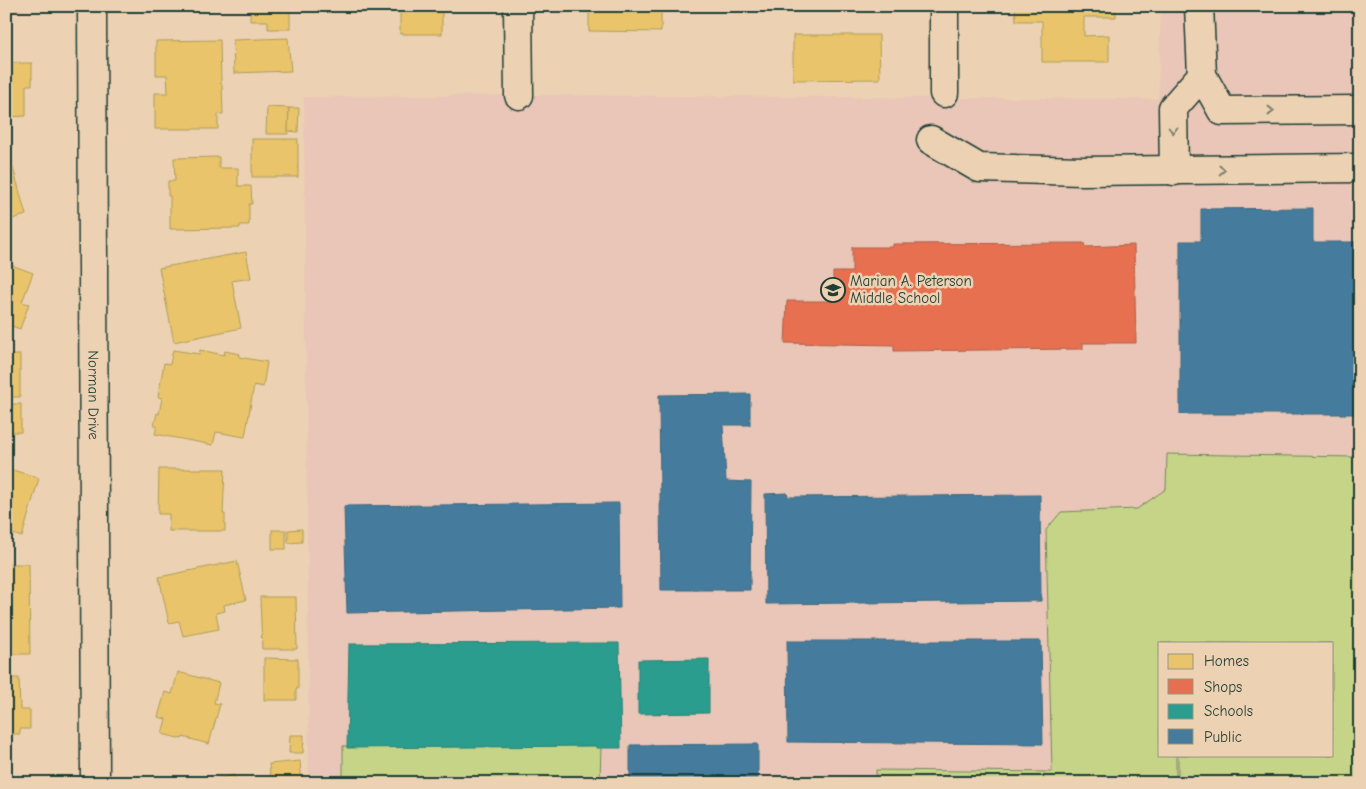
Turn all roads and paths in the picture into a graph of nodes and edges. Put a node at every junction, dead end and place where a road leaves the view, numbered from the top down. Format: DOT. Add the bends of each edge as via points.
graph roads {
  1 [pos="92,6"];
  2 [pos="518,6"];
  3 [pos="944,6"];
  4 [pos="1199,6"];
  5 [pos="1202,75"];
  6 [pos="944,93"];
  7 [pos="519,95"];
  8 [pos="1360,110"];
  9 [pos="930,140"];
  10 [pos="1360,168"];
  11 [pos="1174,171"];
  12 [pos="95,783"];
  1 -- 12 [label="street, Norman Drive"];
  2 -- 7 [label="street"];
  3 -- 6 [label="street"];
  4 -- 5 [label="street"];
  5 -- 8 [label="street, one-way" via="1222,111"];
  5 -- 11 [label="street, one-way" via="1173,108"];
  9 -- 11 [label="street" via="979,168"];
  11 -- 10 [label="street, one-way"];
}
